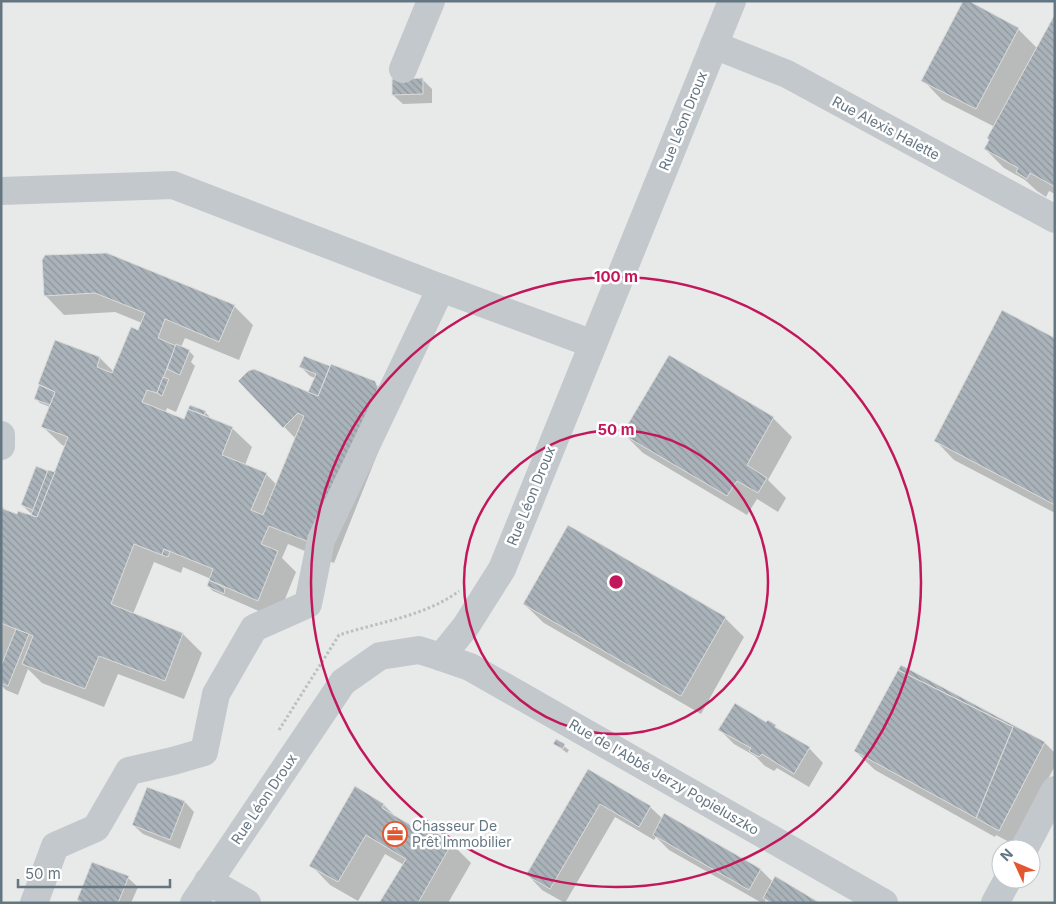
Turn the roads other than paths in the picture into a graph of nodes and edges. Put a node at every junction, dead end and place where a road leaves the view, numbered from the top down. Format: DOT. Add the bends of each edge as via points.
graph roads {
  1 [pos="431,1"];
  2 [pos="732,1"];
  3 [pos="714,45"];
  4 [pos="403,69"];
  5 [pos="1,191"];
  6 [pos="1055,219"];
  7 [pos="441,288"];
  8 [pos="593,344"];
  9 [pos="1,435"];
  10 [pos="1,446"];
  11 [pos="441,658"];
  12 [pos="1055,790"];
  13 [pos="1029,839"];
  14 [pos="1003,889"];
  15 [pos="201,892"];
  16 [pos="34,903"];
  17 [pos="247,903"];
  18 [pos="884,903"];
  19 [pos="995,903"];
  1 -- 4 [label="street"];
  2 -- 3 [label="street, Rue Léon Droux"];
  3 -- 6 [label="street, Rue Alexis Halette" via="787,74"];
  3 -- 8 [label="street, Rue Léon Droux"];
  5 -- 7 [label="street" via="173,185"];
  7 -- 8 [label="street"];
  7 -- 16 [label="street" via="321,540 308,604 254,628 216,694 204,752 129,771 96,828 55,846"];
  8 -- 11 [label="street, Rue Léon Droux" via="502,569 466,626"];
  9 -- 10 [label="street"];
  11 -- 15 [label="street, Rue Léon Droux" via="419,650 380,656 343,682"];
  11 -- 18 [label="street, Rue de l'Abbé Jerzy Popieluszko" via="470,667"];
  12 -- 13 [label="street"];
  14 -- 19 [label="street"];
  15 -- 17 [label="street, Rue Léon Droux"];
}
